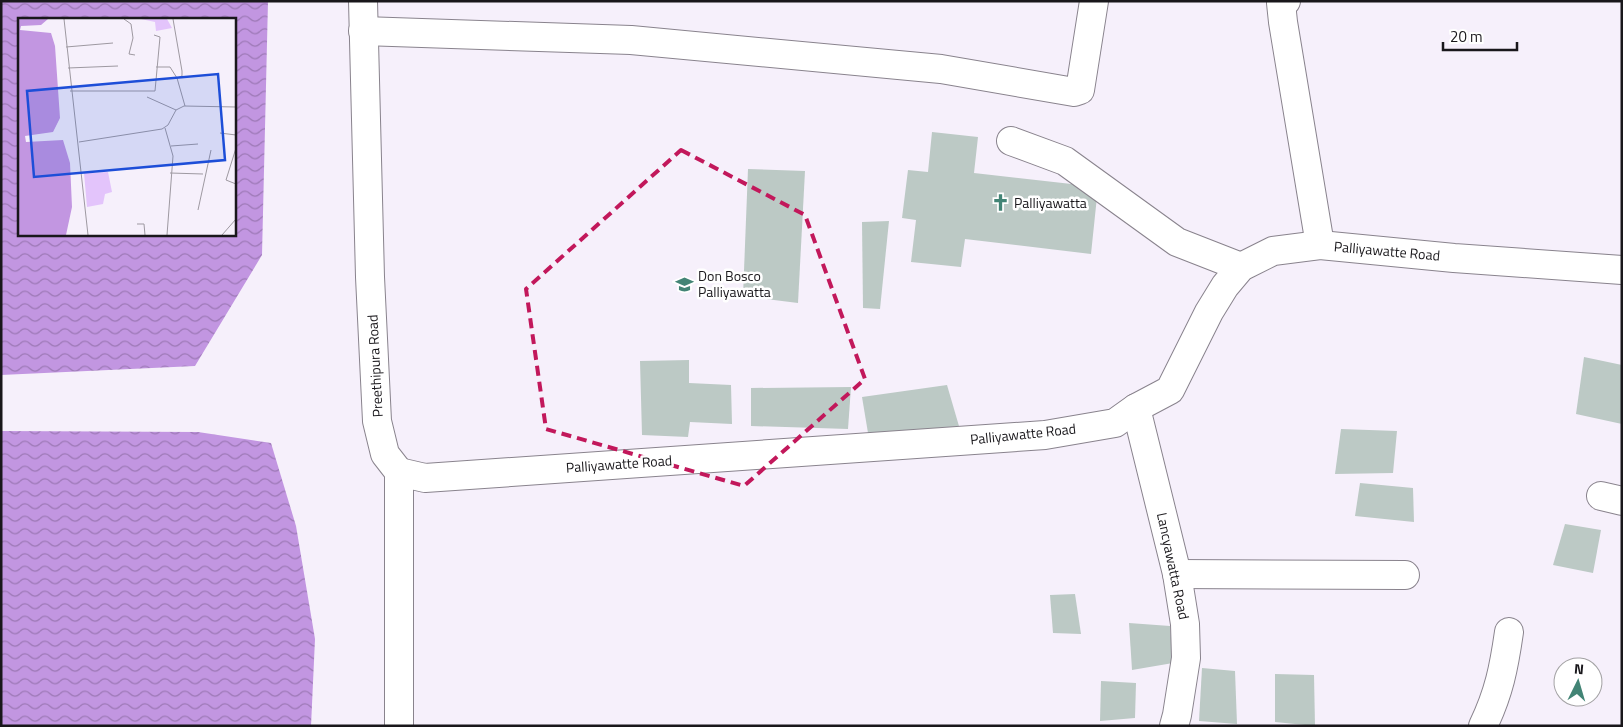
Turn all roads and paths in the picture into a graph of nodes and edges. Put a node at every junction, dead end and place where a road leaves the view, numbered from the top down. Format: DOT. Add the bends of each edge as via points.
graph roads {
  1 [pos="363,1"];
  2 [pos="1094,1"];
  3 [pos="1282,2"];
  4 [pos="363,31"];
  5 [pos="1011,141"];
  6 [pos="1320,245"];
  7 [pos="1241,267"];
  8 [pos="1622,270"];
  9 [pos="1136,408"];
  10 [pos="399,472"];
  11 [pos="1176,574"];
  12 [pos="1405,575"];
  13 [pos="1509,632"];
  14 [pos="399,726"];
  15 [pos="1174,726"];
  16 [pos="1483,726"];
  1 -- 4 [label="street, Preethipura Road"];
  2 -- 4 [label="street" via="1080,90 1074,92 941,69 630,40"];
  3 -- 6 [label="street"];
  4 -- 10 [label="street, Preethipura Road" via="377,421 385,454"];
  5 -- 7 [label="street" via="1065,162 1177,242"];
  6 -- 7 [label="street, Palliyawatte Road" via="1273,251"];
  6 -- 8 [label="street, Palliyawatte Road"];
  7 -- 9 [label="street, Palliyawatte Road" via="1209,312 1170,390"];
  9 -- 10 [label="street, Palliyawatte Road" via="1114,423 1045,435 425,478"];
  9 -- 11 [label="street, Lancyawatta Road"];
  10 -- 14 [label="street"];
  11 -- 12 [label="street"];
  11 -- 15 [label="street, Lancyawatta Road" via="1185,624 1186,658"];
  13 -- 16 [label="street" via="1496,699"];
}
